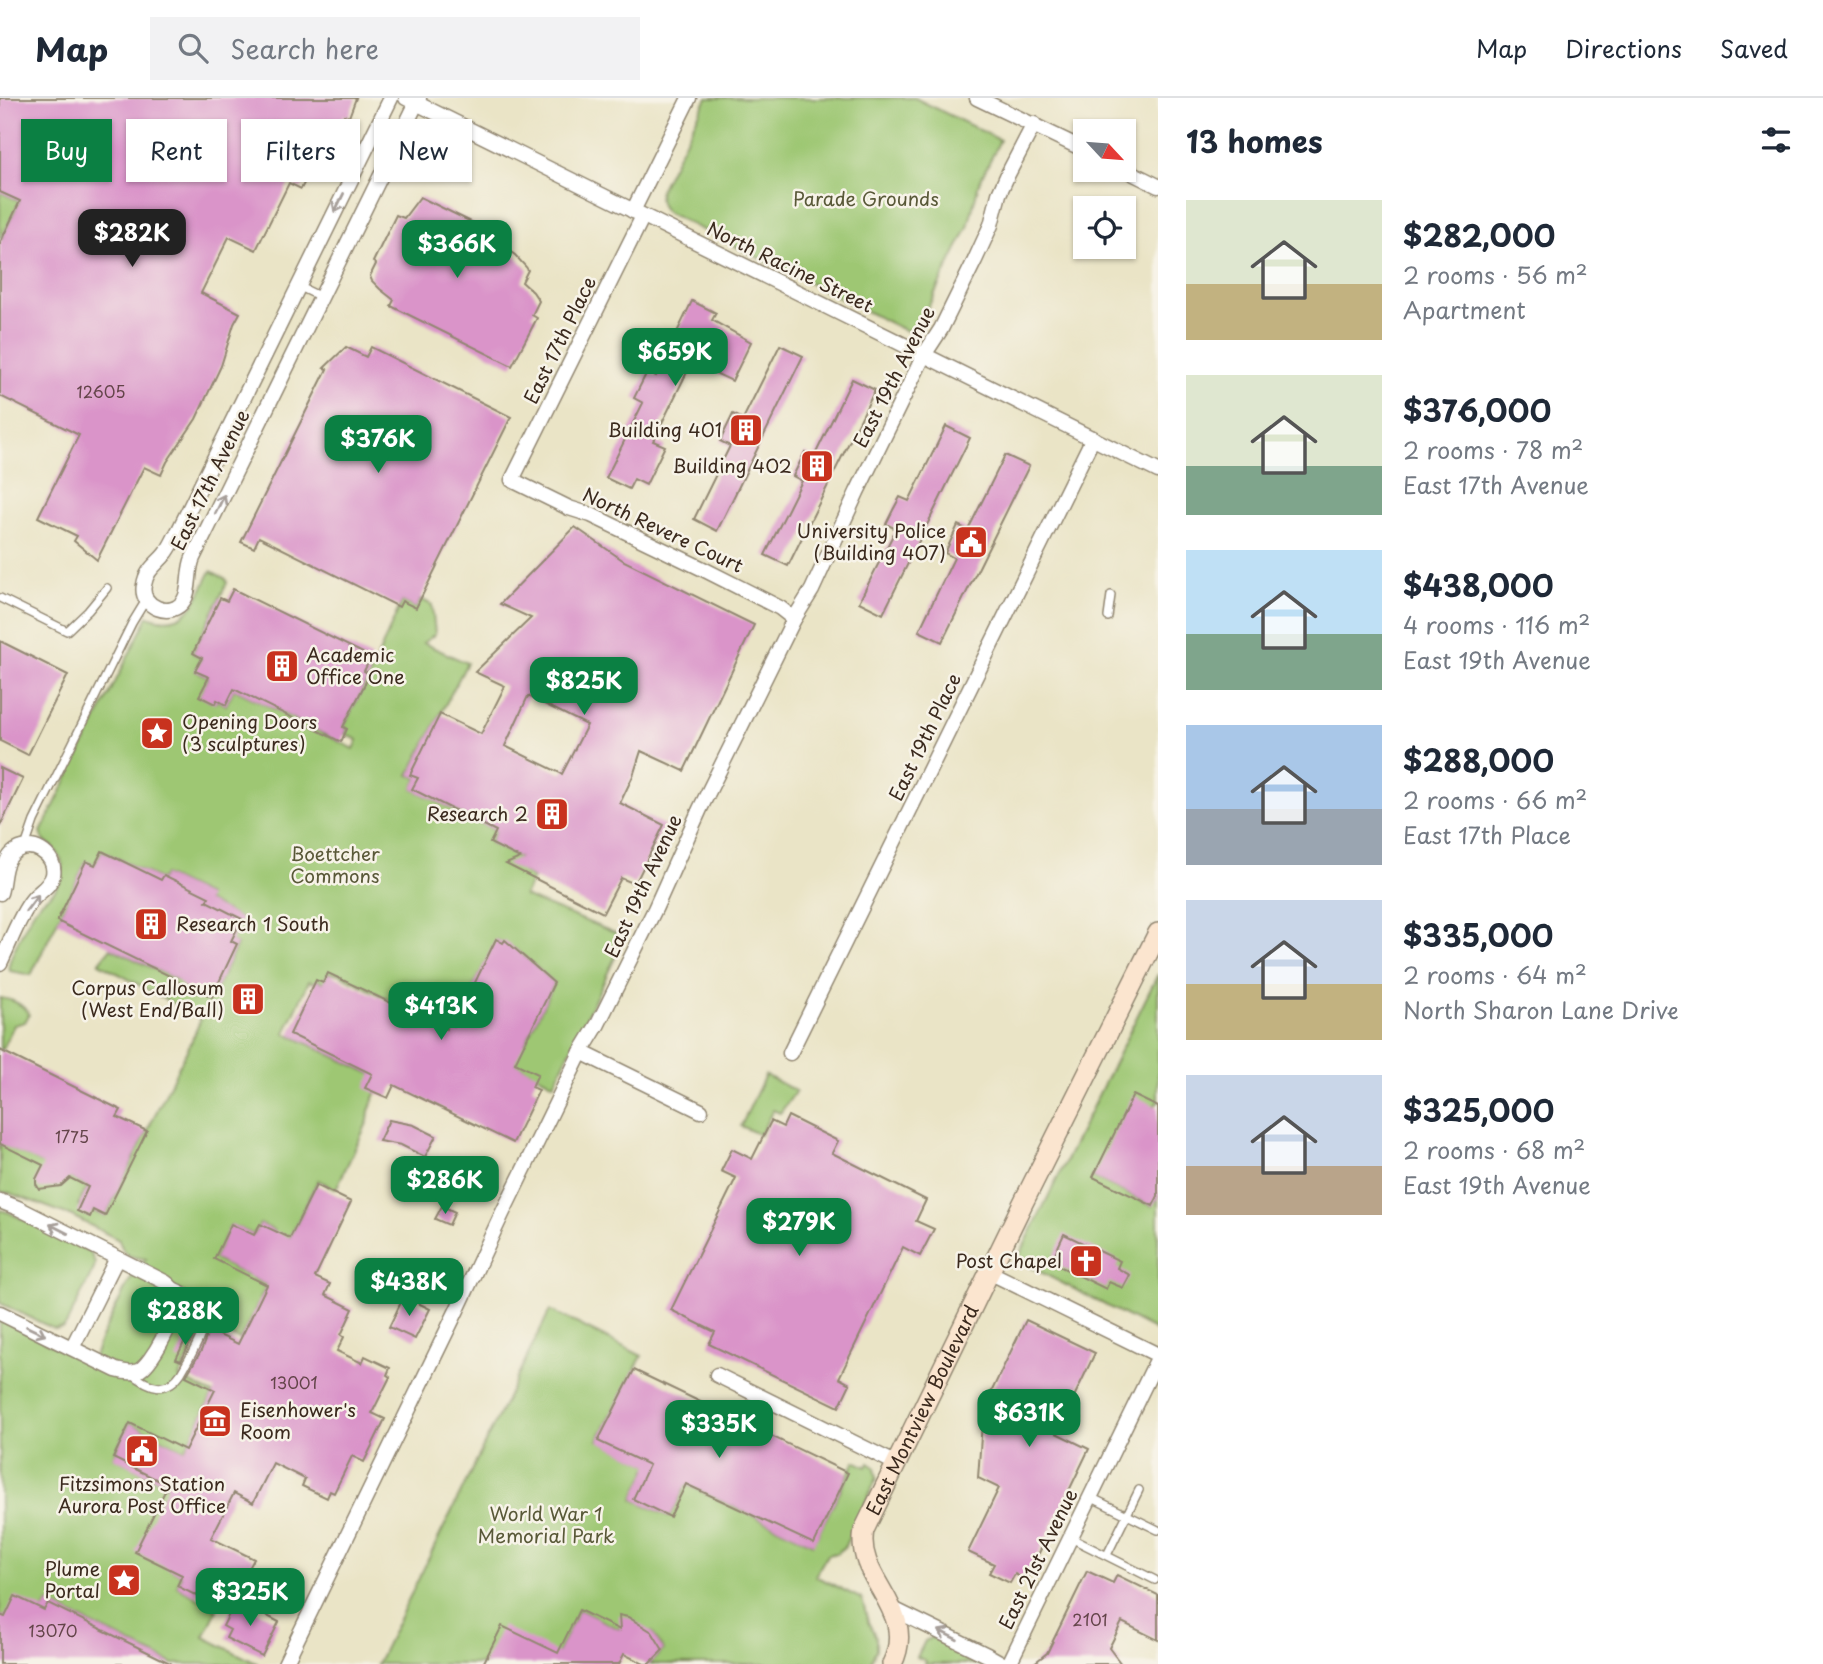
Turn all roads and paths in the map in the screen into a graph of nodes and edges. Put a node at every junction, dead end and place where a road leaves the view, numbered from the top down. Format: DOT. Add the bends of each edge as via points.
graph roads {
  1 [pos="391,98"];
  2 [pos="689,98"];
  3 [pos="976,98"];
  4 [pos="414,100"];
  5 [pos="1034,124"];
  6 [pos="1073,144"];
  7 [pos="1136,175"];
  8 [pos="1158,186"];
  9 [pos="638,214"];
  10 [pos="298,286"];
  11 [pos="321,297"];
  12 [pos="924,355"];
  13 [pos="1093,438"];
  14 [pos="1158,471"];
  15 [pos="512,480"];
  16 [pos="107,588"];
  17 [pos="1111,595"];
  18 [pos="0,598"];
  19 [pos="146,600"];
  20 [pos="1108,617"];
  21 [pos="794,619"];
  22 [pos="25,847"];
  23 [pos="0,893"];
  24 [pos="1158,933"];
  25 [pos="0,963"];
  26 [pos="582,1052"];
  27 [pos="790,1053"];
  28 [pos="701,1111"];
  29 [pos="0,1202"];
  30 [pos="117,1258"];
  31 [pos="989,1272"];
  32 [pos="162,1280"];
  33 [pos="0,1313"];
  34 [pos="72,1348"];
  35 [pos="1158,1357"];
  36 [pos="131,1373"];
  37 [pos="717,1374"];
  38 [pos="895,1463"];
  39 [pos="1139,1490"];
  40 [pos="1090,1497"];
  41 [pos="1127,1515"];
  42 [pos="1158,1530"];
  43 [pos="1070,1538"];
  44 [pos="1107,1555"];
  45 [pos="1155,1580"];
  46 [pos="891,1608"];
  47 [pos="285,1664"];
  48 [pos="892,1664"];
  49 [pos="1003,1664"];
  50 [pos="1009,1664"];
  1 -- 10 [label="street, East 17th Avenue, one-way"];
  2 -- 9 [label="street, East 17th Place"];
  3 -- 5 [label="street"];
  4 -- 9 [label="street, North Racine Street"];
  4 -- 11 [label="street, East 17th Avenue"];
  5 -- 6 [label="street"];
  5 -- 12 [label="street, East 19th Avenue" via="1004,184 975,260"];
  7 -- 8 [label="street"];
  9 -- 12 [label="street, North Racine Street"];
  9 -- 15 [label="street, East 17th Place"];
  10 -- 11 [label="lane"];
  10 -- 19 [label="street, East 17th Avenue" via="174,539 148,573 143,590"];
  19 -- 11 [label="street, East 17th Avenue, one-way" via="165,610 183,601 192,558"];
  12 -- 13 [label="street, North Racine Street"];
  12 -- 21 [label="street, East 19th Avenue"];
  13 -- 14 [label="street, North Racine Street"];
  13 -- 27 [label="street, East 19th Place"];
  15 -- 21 [label="street, North Revere Court" via="701,568"];
  16 -- 18 [label="lane" via="67,631"];
  17 -- 20 [label="lane"];
  19 -- 22 [label="lane"];
  21 -- 26 [label="street, East 19th Avenue"];
  22 -- 23 [label="street" via="8,859"];
  25 -- 22 [label="street, one-way" via="27,908 52,876 46,853"];
  24 -- 31 [label="street, East Montview Boulevard"];
  26 -- 28 [label="street"];
  26 -- 47 [label="street, East 19th Avenue"];
  30 -- 29 [label="street, one-way"];
  30 -- 32 [label="street"];
  30 -- 34 [label="street"];
  31 -- 35 [label="street"];
  31 -- 38 [label="street, East Montview Boulevard"];
  32 -- 36 [label="street" via="175,1293 175,1310 152,1358"];
  32 -- 36 [label="lane" via="200,1300 204,1327 178,1378 168,1386 146,1384"];
  33 -- 34 [label="street, one-way"];
  34 -- 36 [label="street"];
  35 -- 40 [label="street, East 21st Avenue"];
  37 -- 38 [label="street"];
  38 -- 46 [label="street, East Montview Boulevard" via="862,1541 866,1561"];
  39 -- 41 [label="lane"];
  40 -- 41 [label="lane"];
  40 -- 43 [label="street, East 21st Avenue"];
  41 -- 42 [label="lane"];
  41 -- 44 [label="lane"];
  43 -- 44 [label="lane"];
  43 -- 50 [label="street, East 21st Avenue"];
  44 -- 45 [label="lane"];
  46 -- 48 [label="street, East Montview Boulevard" via="899,1636"];
  49 -- 46 [label="street, one-way"];
}
